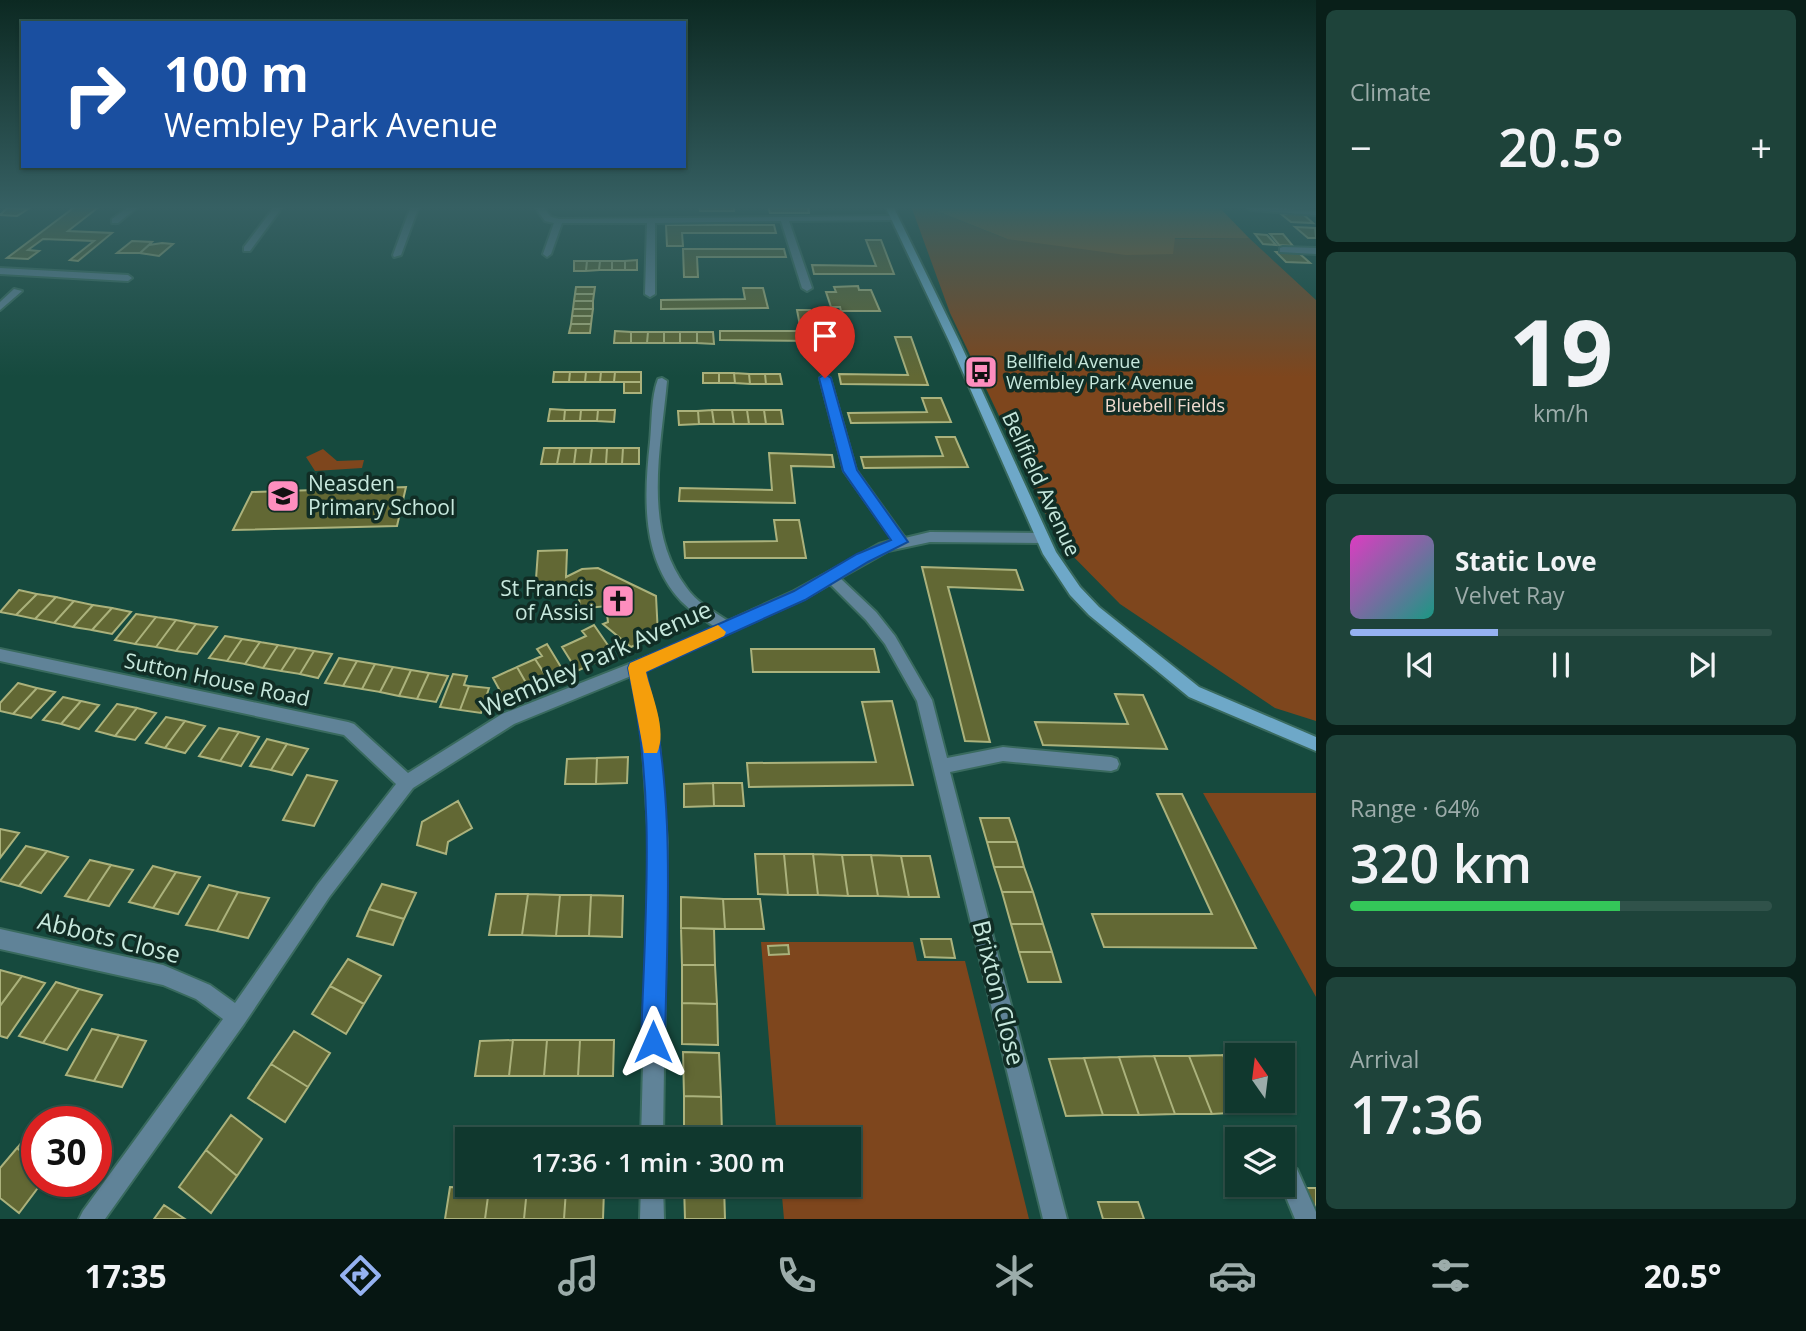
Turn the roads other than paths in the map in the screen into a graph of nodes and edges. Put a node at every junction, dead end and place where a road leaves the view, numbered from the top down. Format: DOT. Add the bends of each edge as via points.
graph roads {
  1 [pos="650,263"];
  2 [pos="799,263"];
  3 [pos="916,263"];
  4 [pos="0,271"];
  5 [pos="128,278"];
  6 [pos="807,288"];
  7 [pos="17,291"];
  8 [pos="650,294"];
  9 [pos="0,307"];
  10 [pos="825,378"];
  11 [pos="662,381"];
  12 [pos="1043,538"];
  13 [pos="901,542"];
  14 [pos="831,577"];
  15 [pos="726,628"];
  16 [pos="0,655"];
  17 [pos="636,668"];
  18 [pos="1316,744"];
  19 [pos="1111,764"];
  20 [pos="942,766"];
  21 [pos="407,783"];
  22 [pos="0,939"];
  23 [pos="237,1017"];
  24 [pos="652,1127"];
  25 [pos="1295,1191"];
  26 [pos="652,1197"];
  27 [pos="91,1219"];
  28 [pos="652,1219"];
  29 [pos="1055,1219"];
  30 [pos="1307,1219"];
  1 -- 8 [label="street"];
  2 -- 6 [label="street"];
  3 -- 12 [label="street, Bellfield Avenue"];
  4 -- 5 [label="street"];
  7 -- 9 [label="street"];
  10 -- 13 [label="street" via="850,471"];
  11 -- 15 [label="street" via="652,502 659,553 681,592"];
  12 -- 13 [label="street, Wembley Park Avenue" via="930,537"];
  12 -- 18 [label="street, Bellfield Avenue" via="1062,573 1094,611 1194,692"];
  13 -- 14 [label="street, Wembley Park Avenue"];
  14 -- 15 [label="street, Wembley Park Avenue"];
  14 -- 20 [label="street, Brixton Close" via="890,640 924,700"];
  15 -- 17 [label="street, Wembley Park Avenue"];
  16 -- 21 [label="street, Sutton House Road" via="348,729"];
  17 -- 21 [label="street, Wembley Park Avenue" via="508,719"];
  17 -- 24 [label="street" via="649,720 658,842"];
  19 -- 20 [label="street" via="1003,754"];
  20 -- 29 [label="street, Brixton Close"];
  21 -- 23 [label="street, Wembley Park Avenue" via="324,890"];
  22 -- 23 [label="street, Abbots Close" via="163,975 204,992"];
  23 -- 27 [label="street, Wembley Park Avenue"];
  25 -- 30 [label="street"];
  26 -- 28 [label="street"];
}
